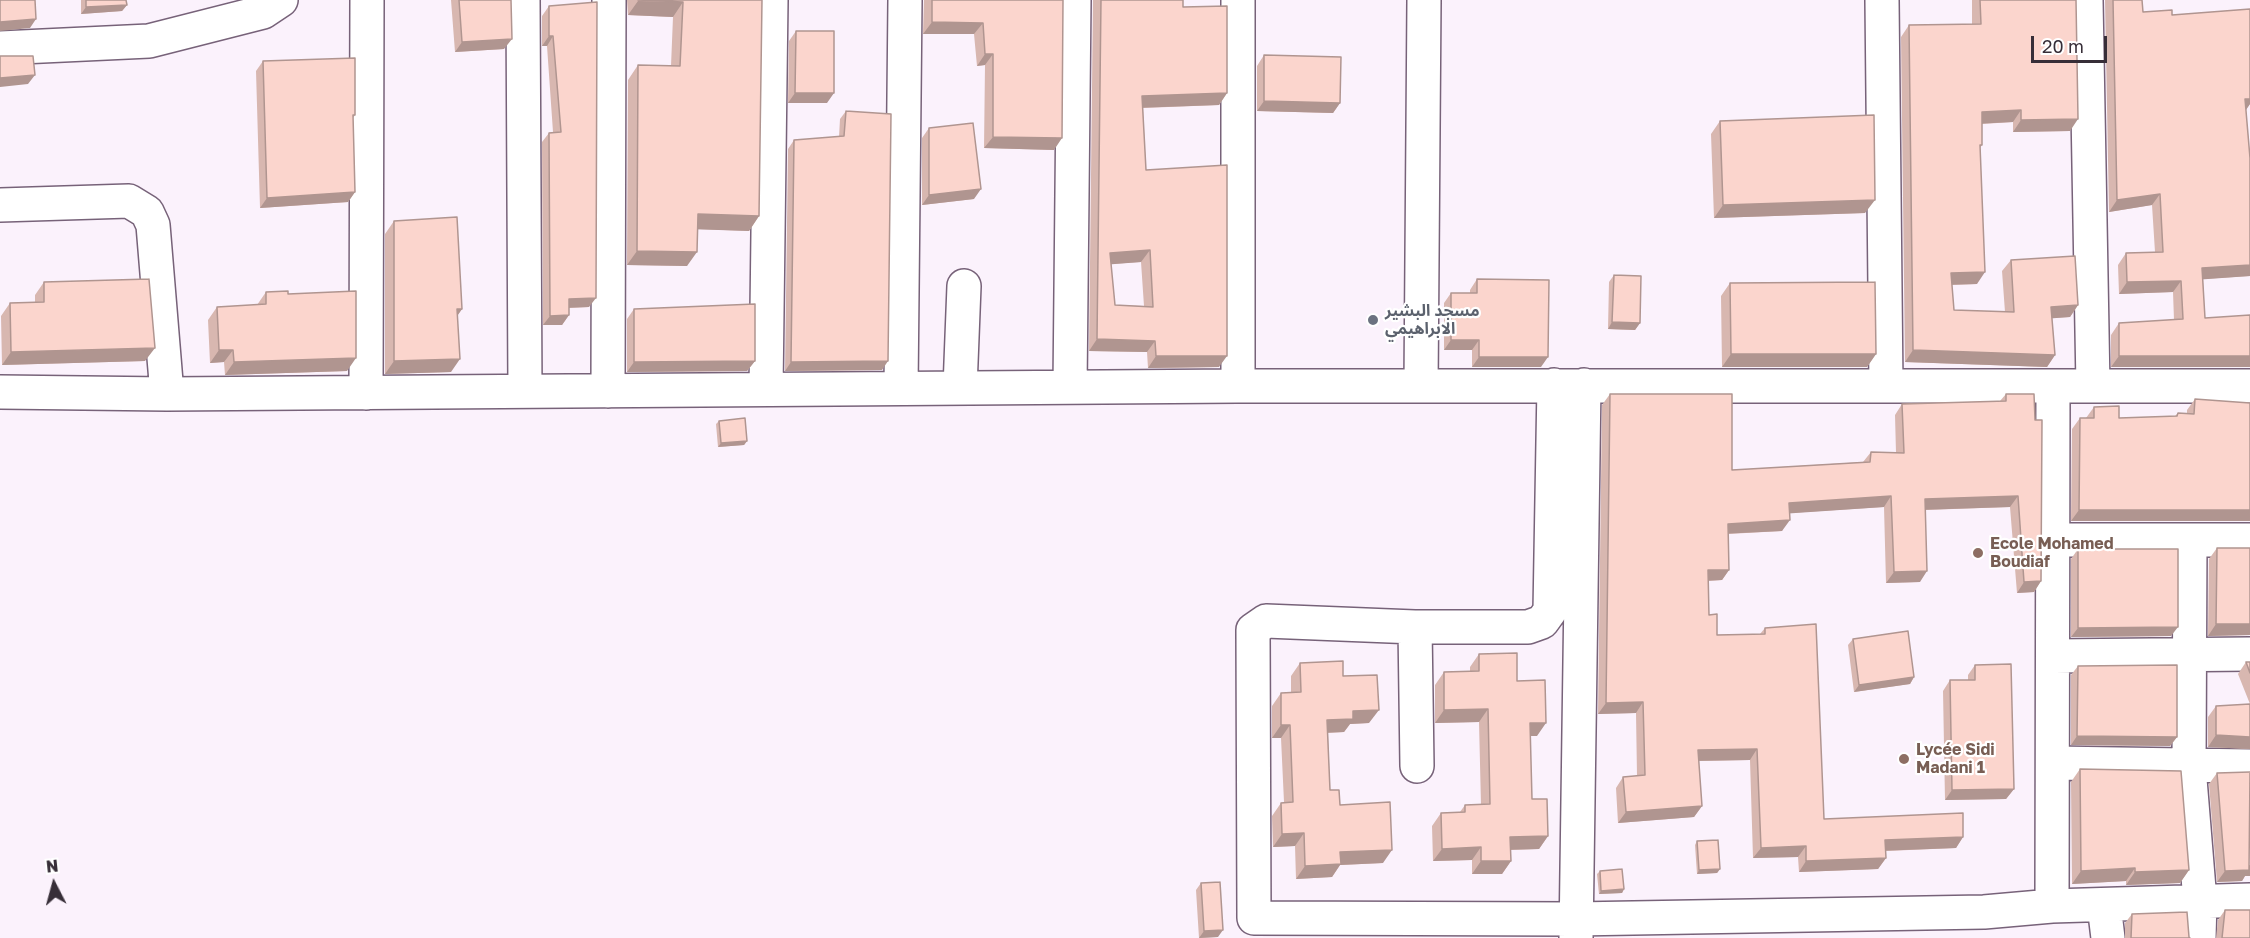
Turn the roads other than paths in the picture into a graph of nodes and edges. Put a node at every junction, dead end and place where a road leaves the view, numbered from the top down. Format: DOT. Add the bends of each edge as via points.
graph roads {
  1 [pos="281,0"];
  2 [pos="367,0"];
  3 [pos="523,0"];
  4 [pos="609,0"];
  5 [pos="771,0"];
  6 [pos="905,0"];
  7 [pos="1074,0"];
  8 [pos="1238,0"];
  9 [pos="1424,0"];
  10 [pos="1882,0"];
  11 [pos="2086,0"];
  12 [pos="0,48"];
  13 [pos="0,205"];
  14 [pos="964,286"];
  15 [pos="1569,385"];
  16 [pos="1886,385"];
  17 [pos="1238,386"];
  18 [pos="1421,386"];
  19 [pos="2053,386"];
  20 [pos="2093,386"];
  21 [pos="2250,386"];
  22 [pos="1070,387"];
  23 [pos="901,388"];
  24 [pos="960,388"];
  25 [pos="766,389"];
  26 [pos="525,391"];
  27 [pos="608,391"];
  28 [pos="0,392"];
  29 [pos="366,393"];
  30 [pos="167,394"];
  31 [pos="2054,540"];
  32 [pos="2190,540"];
  33 [pos="2250,540"];
  34 [pos="1415,627"];
  35 [pos="2250,654"];
  36 [pos="2190,655"];
  37 [pos="2054,656"];
  38 [pos="2054,763"];
  39 [pos="1417,766"];
  40 [pos="2250,766"];
  41 [pos="2189,767"];
  42 [pos="2250,900"];
  43 [pos="2200,901"];
  44 [pos="2104,904"];
  45 [pos="2052,906"];
  46 [pos="1575,928"];
  47 [pos="2108,938"];
  48 [pos="2199,938"];
  1 -- 12 [label="street" via="262,12 149,41"];
  2 -- 29 [label="street"];
  3 -- 26 [label="street"];
  4 -- 27 [label="street"];
  5 -- 25 [label="street"];
  6 -- 23 [label="street"];
  7 -- 22 [label="street"];
  8 -- 17 [label="street"];
  9 -- 18 [label="street"];
  10 -- 16 [label="street"];
  11 -- 20 [label="street"];
  13 -- 30 [label="street" via="129,201 147,212 153,225"];
  14 -- 24 [label="street"];
  15 -- 16 [label="street"];
  15 -- 18 [label="street"];
  15 -- 34 [label="street" via="1550,611 1542,622 1528,627"];
  15 -- 46 [label="street"];
  16 -- 19 [label="street"];
  17 -- 18 [label="street"];
  17 -- 22 [label="street"];
  19 -- 20 [label="street"];
  19 -- 31 [label="street"];
  20 -- 21 [label="street"];
  22 -- 24 [label="street"];
  23 -- 24 [label="street"];
  23 -- 25 [label="street"];
  25 -- 27 [label="street"];
  26 -- 27 [label="street"];
  26 -- 29 [label="street"];
  28 -- 30 [label="street"];
  29 -- 30 [label="street"];
  31 -- 32 [label="street"];
  31 -- 37 [label="street"];
  32 -- 33 [label="street"];
  32 -- 36 [label="street"];
  34 -- 39 [label="street"];
  34 -- 46 [label="street" via="1266,621 1253,630 1254,918"];
  35 -- 36 [label="street"];
  36 -- 37 [label="street"];
  36 -- 41 [label="street"];
  37 -- 38 [label="street"];
  38 -- 41 [label="street"];
  38 -- 45 [label="street"];
  40 -- 41 [label="street"];
  41 -- 43 [label="street"];
  42 -- 43 [label="street"];
  43 -- 44 [label="street"];
  43 -- 48 [label="street"];
  44 -- 45 [label="street"];
  44 -- 47 [label="street"];
  45 -- 46 [label="street"];
}
